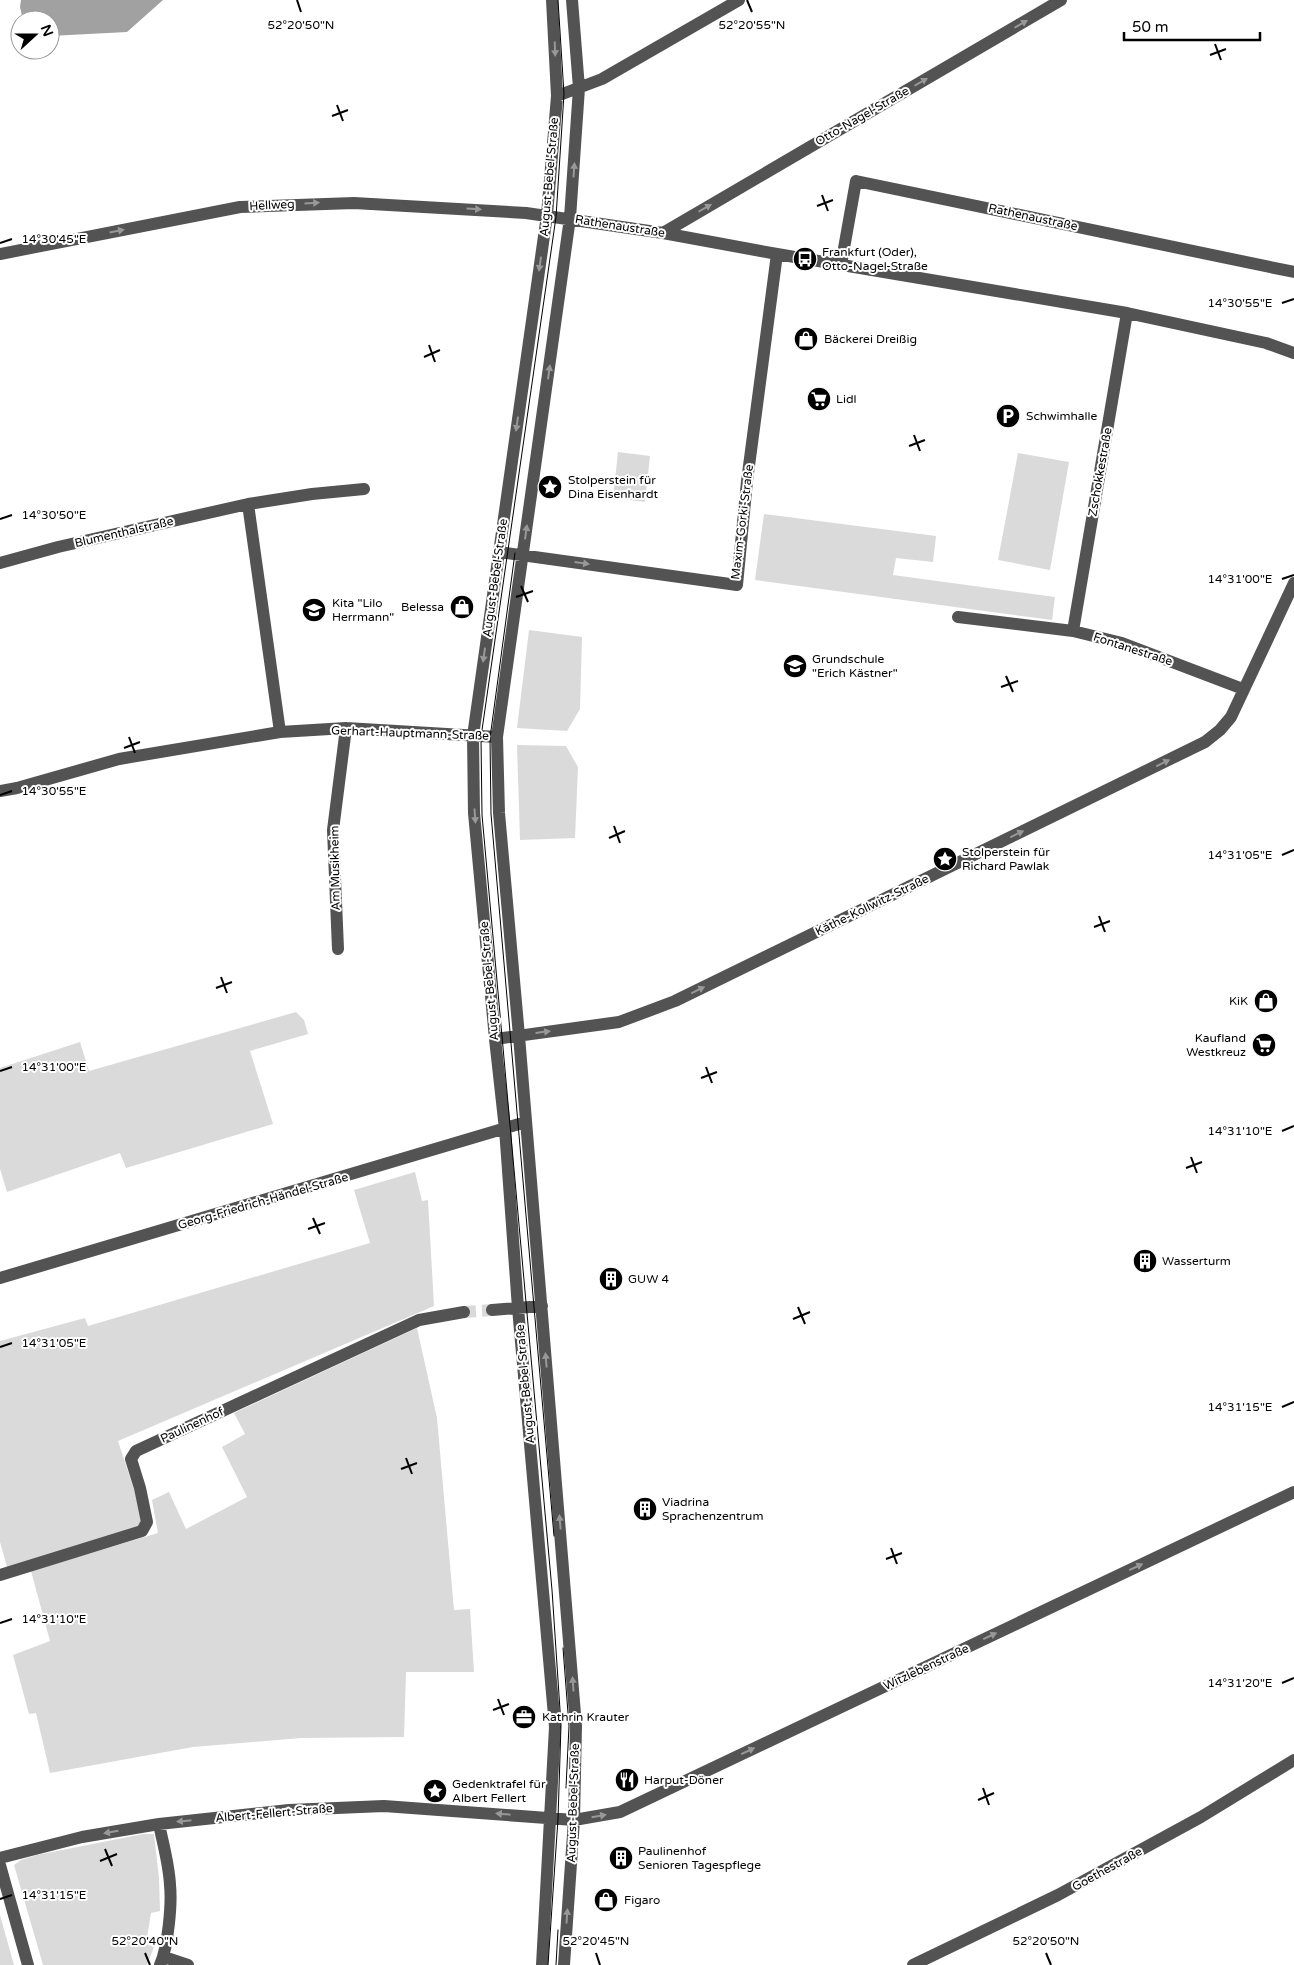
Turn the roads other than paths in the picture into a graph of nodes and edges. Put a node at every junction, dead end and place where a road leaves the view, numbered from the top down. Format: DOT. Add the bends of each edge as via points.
graph roads {
  1 [pos="552,0"];
  2 [pos="572,0"];
  3 [pos="739,0"];
  4 [pos="1061,0"];
  5 [pos="579,88"];
  6 [pos="557,96"];
  7 [pos="547,215"];
  8 [pos="570,218"];
  9 [pos="662,233"];
  10 [pos="0,254"];
  11 [pos="777,254"];
  12 [pos="841,265"];
  13 [pos="1294,272"];
  14 [pos="1127,314"];
  15 [pos="1294,353"];
  16 [pos="364,489"];
  17 [pos="248,504"];
  18 [pos="499,552"];
  19 [pos="523,555"];
  20 [pos="0,563"];
  21 [pos="1294,583"];
  22 [pos="1289,605"];
  23 [pos="958,616"];
  24 [pos="1073,630"];
  25 [pos="1243,689"];
  26 [pos="346,728"];
  27 [pos="280,732"];
  28 [pos="473,736"];
  29 [pos="497,737"];
  30 [pos="0,791"];
  31 [pos="338,949"];
  32 [pos="519,1036"];
  33 [pos="494,1039"];
  34 [pos="526,1122"];
  35 [pos="505,1129"];
  36 [pos="0,1278"];
  37 [pos="542,1306"];
  38 [pos="518,1308"];
  39 [pos="492,1310"];
  40 [pos="464,1312"];
  41 [pos="1294,1492"];
  42 [pos="0,1575"];
  43 [pos="1294,1760"];
  44 [pos="551,1818"];
  45 [pos="574,1820"];
  46 [pos="159,1824"];
  47 [pos="0,1858"];
  48 [pos="0,1864"];
  49 [pos="162,1961"];
  50 [pos="28,1965"];
  51 [pos="188,1965"];
  52 [pos="542,1965"];
  53 [pos="564,1965"];
  54 [pos="913,1965"];
  1 -- 6 [label="street, August-Bebel-Straße, one-way"];
  2 -- 5 [label="street, August-Bebel-Straße"];
  3 -- 5 [label="street" via="602,79"];
  9 -- 4 [label="street, Otto-Nagel-Straße, one-way"];
  5 -- 6 [label="street"];
  8 -- 5 [label="street, August-Bebel-Straße, one-way"];
  6 -- 7 [label="street, August-Bebel-Straße"];
  7 -- 8 [label="street, Rathenaustraße"];
  10 -- 7 [label="street, Hellweg, one-way" via="240,207 354,203"];
  7 -- 18 [label="street, August-Bebel-Straße, one-way"];
  8 -- 9 [label="street, Rathenaustraße"];
  19 -- 8 [label="street, August-Bebel-Straße, one-way"];
  9 -- 11 [label="street, Rathenaustraße"];
  11 -- 12 [label="street, Rathenaustraße"];
  19 -- 11 [label="street, Maxim-Gorki-Straße, one-way" via="737,585 747,481"];
  12 -- 13 [label="street, Rathenaustraße" via="856,180"];
  12 -- 14 [label="street, Rathenaustraße"];
  14 -- 15 [label="street, Rathenaustraße" via="1266,343"];
  14 -- 24 [label="street, Zschokkestraße"];
  16 -- 17 [label="street, Blumenthalstraße"];
  17 -- 20 [label="street, Blumenthalstraße"];
  17 -- 27 [label="street"];
  18 -- 19 [label="street, Maxim-Gorki-Straße"];
  18 -- 28 [label="street, August-Bebel-Straße, one-way"];
  19 -- 29 [label="street, August-Bebel-Straße"];
  21 -- 22 [label="street, Käthe-Kollwitz-Straße"];
  22 -- 25 [label="street, Käthe-Kollwitz-Straße"];
  23 -- 24 [label="street, Fontanestraße"];
  24 -- 25 [label="street, Fontanestraße" via="1122,643"];
  32 -- 25 [label="street, Käthe-Kollwitz-Straße, one-way" via="619,1022 675,1001 1205,742 1230,717"];
  26 -- 27 [label="street, Gerhart-Hauptmann-Straße"];
  26 -- 28 [label="street, Gerhart-Hauptmann-Straße"];
  26 -- 31 [label="street, Am Musikheim" via="333,830"];
  27 -- 30 [label="street, Gerhart-Hauptmann-Straße" via="119,759"];
  28 -- 29 [label="street, Gerhart-Hauptmann-Straße"];
  28 -- 33 [label="street, August-Bebel-Straße, one-way" via="474,813"];
  29 -- 32 [label="street, August-Bebel-Straße" via="499,814"];
  32 -- 33 [label="street, Käthe-Kollwitz-Straße"];
  32 -- 34 [label="street, August-Bebel-Straße"];
  33 -- 35 [label="street, August-Bebel-Straße"];
  34 -- 35 [label="street, Georg-Friedrich-Händel-Straße"];
  34 -- 37 [label="street, August-Bebel-Straße"];
  35 -- 36 [label="street, Georg-Friedrich-Händel-Straße"];
  35 -- 38 [label="street, August-Bebel-Straße"];
  37 -- 38 [label="street"];
  45 -- 37 [label="street, August-Bebel-Straße, one-way" via="576,1726"];
  38 -- 39 [label="street"];
  38 -- 44 [label="street, August-Bebel-Straße" via="555,1728"];
  40 -- 42 [label="street, Paulinenhof" via="419,1320 136,1451 131,1459 147,1522 142,1531"];
  45 -- 41 [label="street, Witzlebenstraße, one-way" via="620,1812"];
  43 -- 54 [label="street, Goethestraße" via="1201,1817 1058,1895"];
  44 -- 45 [label="street, Witzlebenstraße"];
  44 -- 46 [label="street, Albert-Fellert-Straße, one-way" via="384,1806 289,1810"];
  44 -- 52 [label="street, August-Bebel-Straße"];
  53 -- 45 [label="street, August-Bebel-Straße, one-way"];
  46 -- 47 [label="street, Albert-Fellert-Straße, one-way" via="82,1837"];
  46 -- 49 [label="street" via="171,1885"];
  48 -- 50 [label="street"];
  49 -- 51 [label="street"];
}
